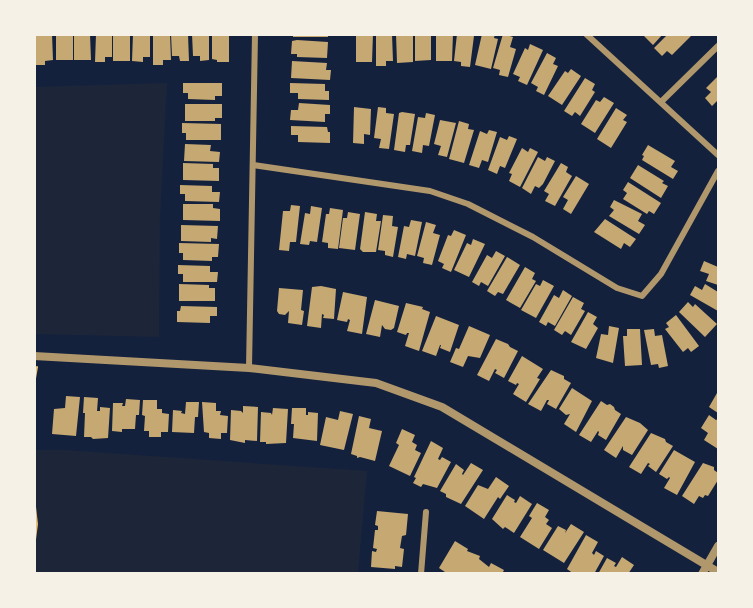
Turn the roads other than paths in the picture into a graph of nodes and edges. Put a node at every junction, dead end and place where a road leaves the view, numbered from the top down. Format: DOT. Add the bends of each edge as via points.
graph roads {
  1 [pos="255,34"];
  2 [pos="586,34"];
  3 [pos="718,46"];
  4 [pos="662,101"];
  5 [pos="718,155"];
  6 [pos="253,165"];
  7 [pos="718,171"];
  8 [pos="36,356"];
  9 [pos="249,368"];
  10 [pos="426,512"];
  11 [pos="718,546"];
  12 [pos="708,564"];
  13 [pos="718,572"];
  14 [pos="422,573"];
  15 [pos="702,573"];
  1 -- 6 [label="street"];
  2 -- 4 [label="street"];
  3 -- 4 [label="street"];
  4 -- 5 [label="street"];
  6 -- 7 [label="street" via="440,194 533,237 617,288 642,296 661,274"];
  6 -- 9 [label="street"];
  8 -- 9 [label="street"];
  9 -- 12 [label="street" via="376,383 442,407"];
  10 -- 14 [label="street"];
  11 -- 12 [label="street"];
  12 -- 13 [label="street"];
  12 -- 15 [label="street"];
}
